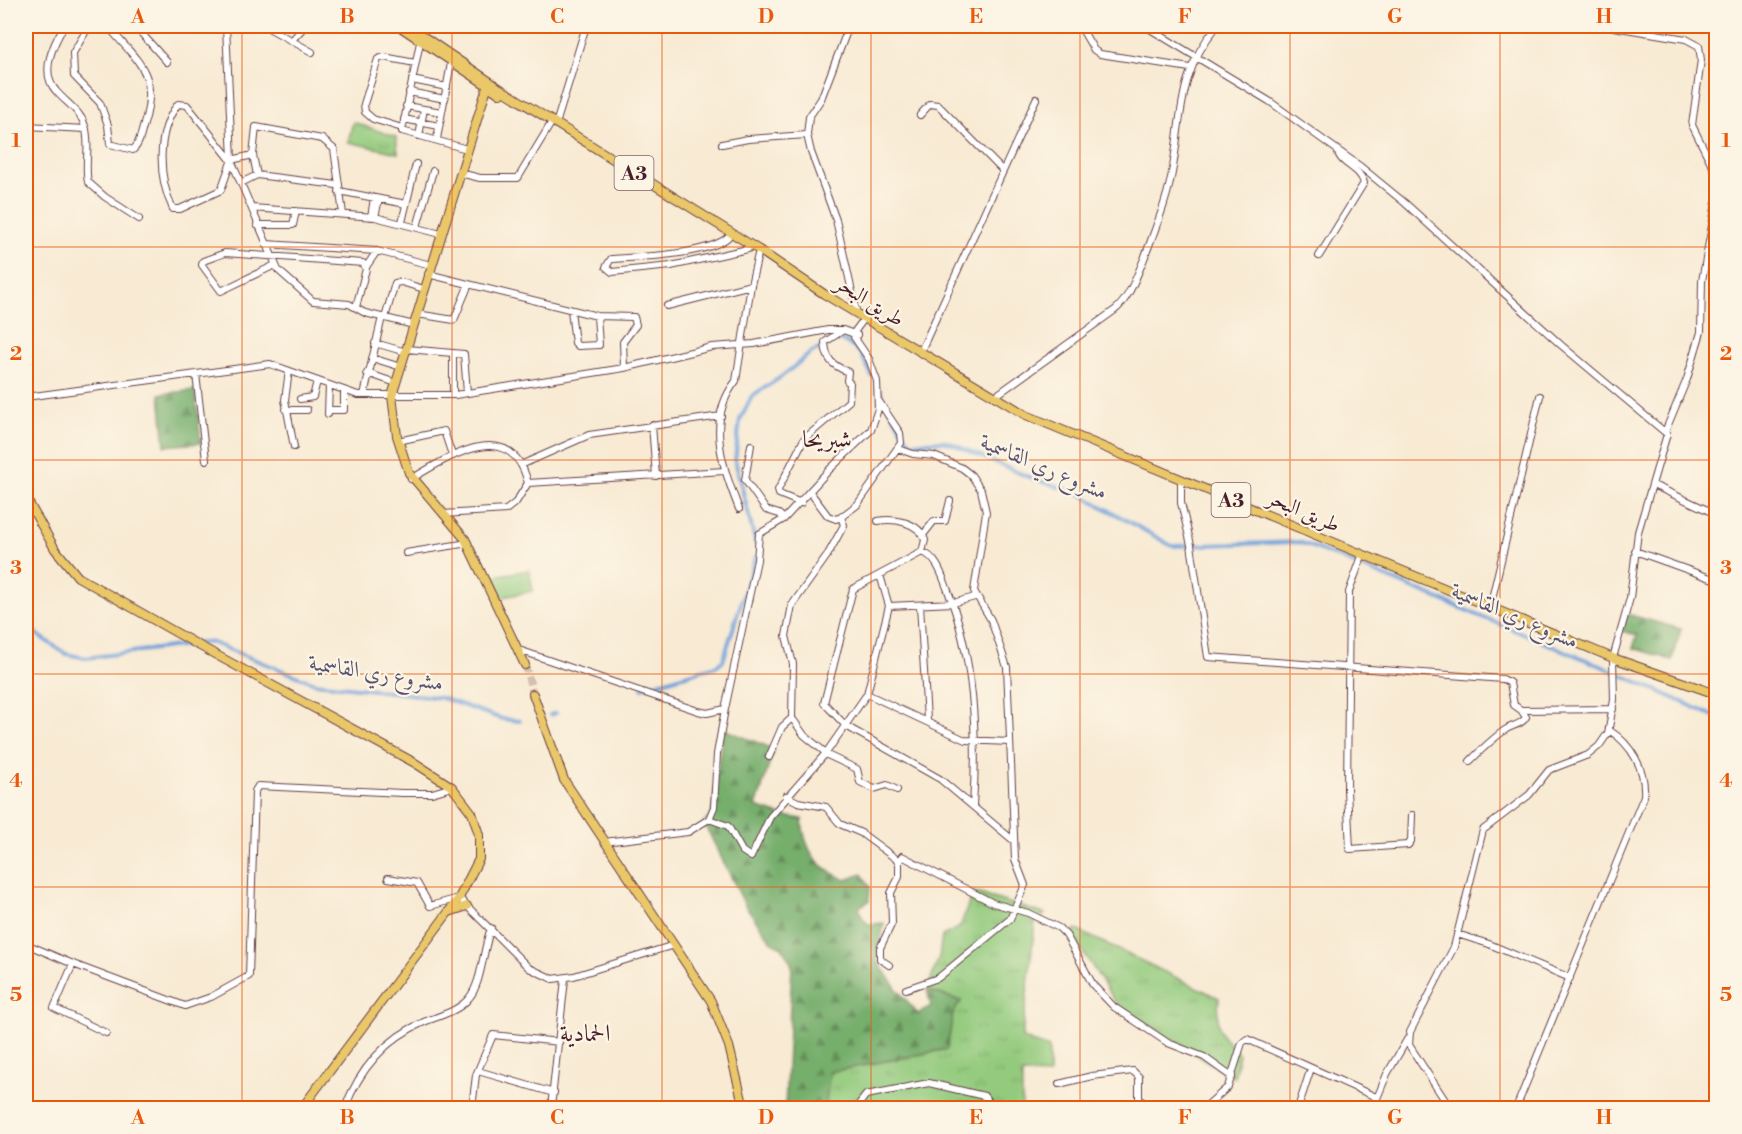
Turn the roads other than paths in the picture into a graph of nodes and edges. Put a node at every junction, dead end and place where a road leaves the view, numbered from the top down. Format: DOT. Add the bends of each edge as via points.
graph roads {
  1 [pos="64,26"];
  2 [pos="89,26"];
  3 [pos="108,26"];
  4 [pos="135,26"];
  5 [pos="226,26"];
  6 [pos="266,26"];
  7 [pos="305,26"];
  8 [pos="399,26"];
  9 [pos="408,26"];
  10 [pos="586,26"];
  11 [pos="849,26"];
  12 [pos="1080,26"];
  13 [pos="1145,26"];
  14 [pos="1217,26"];
  15 [pos="1608,26"];
  16 [pos="292,40"];
  17 [pos="420,42"];
  18 [pos="312,52"];
  19 [pos="1196,57"];
  20 [pos="167,62"];
  21 [pos="415,63"];
  22 [pos="451,63"];
  23 [pos="1190,68"];
  24 [pos="412,80"];
  25 [pos="488,84"];
  26 [pos="447,87"];
  27 [pos="410,92"];
  28 [pos="445,99"];
  29 [pos="1036,99"];
  30 [pos="406,106"];
  31 [pos="424,109"];
  32 [pos="442,112"];
  33 [pos="920,115"];
  34 [pos="404,119"];
  35 [pos="421,122"];
  36 [pos="553,124"];
  37 [pos="26,126"];
  38 [pos="440,126"];
  39 [pos="402,128"];
  40 [pos="86,129"];
  41 [pos="807,135"];
  42 [pos="419,136"];
  43 [pos="437,140"];
  44 [pos="722,144"];
  45 [pos="467,149"];
  46 [pos="1337,149"];
  47 [pos="253,155"];
  48 [pos="231,161"];
  49 [pos="416,164"];
  50 [pos="433,171"];
  51 [pos="1003,171"];
  52 [pos="460,172"];
  53 [pos="1716,173"];
  54 [pos="257,175"];
  55 [pos="241,183"];
  56 [pos="338,188"];
  57 [pos="377,198"];
  58 [pos="1716,203"];
  59 [pos="406,204"];
  60 [pos="252,208"];
  61 [pos="296,211"];
  62 [pos="343,214"];
  63 [pos="373,217"];
  64 [pos="139,219"];
  65 [pos="402,222"];
  66 [pos="257,225"];
  67 [pos="417,227"];
  68 [pos="441,234"];
  69 [pos="732,238"];
  70 [pos="266,244"];
  71 [pos="720,244"];
  72 [pos="748,249"];
  73 [pos="377,251"];
  74 [pos="758,252"];
  75 [pos="665,255"];
  76 [pos="724,256"];
  77 [pos="1319,256"];
  78 [pos="273,258"];
  79 [pos="275,265"];
  80 [pos="431,265"];
  81 [pos="366,267"];
  82 [pos="666,267"];
  83 [pos="428,274"];
  84 [pos="469,284"];
  85 [pos="751,285"];
  86 [pos="424,289"];
  87 [pos="667,306"];
  88 [pos="356,307"];
  89 [pos="571,310"];
  90 [pos="417,314"];
  91 [pos="597,316"];
  92 [pos="384,318"];
  93 [pos="860,319"];
  94 [pos="414,325"];
  95 [pos="843,330"];
  96 [pos="855,334"];
  97 [pos="375,343"];
  98 [pos="26,345"];
  99 [pos="741,345"];
  100 [pos="406,350"];
  101 [pos="453,353"];
  102 [pos="920,353"];
  103 [pos="26,354"];
  104 [pos="372,358"];
  105 [pos="401,367"];
  106 [pos="624,368"];
  107 [pos="289,371"];
  108 [pos="367,373"];
  109 [pos="196,374"];
  110 [pos="317,381"];
  111 [pos="396,383"];
  112 [pos="329,385"];
  113 [pos="344,391"];
  114 [pos="878,392"];
  115 [pos="467,393"];
  116 [pos="364,395"];
  117 [pos="453,395"];
  118 [pos="392,396"];
  119 [pos="1540,396"];
  120 [pos="26,397"];
  121 [pos="994,398"];
  122 [pos="300,399"];
  123 [pos="286,410"];
  124 [pos="307,410"];
  125 [pos="721,416"];
  126 [pos="652,425"];
  127 [pos="1665,432"];
  128 [pos="398,441"];
  129 [pos="751,445"];
  130 [pos="294,447"];
  131 [pos="899,449"];
  132 [pos="452,455"];
  133 [pos="206,460"];
  134 [pos="523,464"];
  135 [pos="724,471"];
  136 [pos="656,476"];
  137 [pos="411,478"];
  138 [pos="1181,479"];
  139 [pos="528,483"];
  140 [pos="1653,485"];
  141 [pos="810,492"];
  142 [pos="26,498"];
  143 [pos="950,501"];
  144 [pos="801,503"];
  145 [pos="739,509"];
  146 [pos="443,514"];
  147 [pos="1716,514"];
  148 [pos="841,518"];
  149 [pos="784,519"];
  150 [pos="878,521"];
  151 [pos="923,535"];
  152 [pos="468,543"];
  153 [pos="1635,551"];
  154 [pos="922,552"];
  155 [pos="406,553"];
  156 [pos="1360,562"];
  157 [pos="880,575"];
  158 [pos="1716,580"];
  159 [pos="975,597"];
  160 [pos="953,603"];
  161 [pos="920,605"];
  162 [pos="889,606"];
  163 [pos="1490,607"];
  164 [pos="519,650"];
  165 [pos="1613,658"];
  166 [pos="525,665"];
  167 [pos="1350,669"];
  168 [pos="533,694"];
  169 [pos="867,694"];
  170 [pos="1716,694"];
  171 [pos="725,709"];
  172 [pos="1613,709"];
  173 [pos="1521,710"];
  174 [pos="792,718"];
  175 [pos="927,720"];
  176 [pos="846,726"];
  177 [pos="1609,730"];
  178 [pos="974,742"];
  179 [pos="1009,742"];
  180 [pos="826,754"];
  181 [pos="769,757"];
  182 [pos="1470,761"];
  183 [pos="452,787"];
  184 [pos="897,790"];
  185 [pos="786,796"];
  186 [pos="973,806"];
  187 [pos="1412,815"];
  188 [pos="709,819"];
  189 [pos="1014,841"];
  190 [pos="604,842"];
  191 [pos="899,861"];
  192 [pos="388,878"];
  193 [pos="459,898"];
  194 [pos="467,906"];
  195 [pos="1016,910"];
  196 [pos="448,913"];
  197 [pos="491,928"];
  198 [pos="1457,934"];
  199 [pos="26,944"];
  200 [pos="674,945"];
  201 [pos="73,964"];
  202 [pos="889,965"];
  203 [pos="565,978"];
  204 [pos="1570,978"];
  205 [pos="906,989"];
  206 [pos="106,1033"];
  207 [pos="1408,1037"];
  208 [pos="559,1042"];
  209 [pos="1311,1068"];
  210 [pos="478,1071"];
  211 [pos="1232,1077"];
  212 [pos="1059,1084"];
  213 [pos="554,1093"];
  214 [pos="1376,1097"];
  215 [pos="302,1108"];
  216 [pos="345,1108"];
  217 [pos="472,1108"];
  218 [pos="551,1108"];
  219 [pos="744,1108"];
  220 [pos="856,1108"];
  221 [pos="993,1108"];
  222 [pos="1151,1108"];
  223 [pos="1204,1108"];
  224 [pos="1298,1108"];
  225 [pos="1373,1108"];
  226 [pos="1450,1108"];
  227 [pos="1516,1108"];
  1 -- 40 [label="street" via="51,50 51,84 75,108"];
  2 -- 3 [label="street" via="73,53 74,76 100,103 110,144 133,150 146,117 149,80"];
  4 -- 20 [label="street"];
  5 -- 48 [label="street"];
  6 -- 16 [label="street"];
  7 -- 16 [label="street"];
  8 -- 17 [label="highway, طريق البحر / A3"];
  9 -- 25 [label="highway, طريق البحر / A3"];
  10 -- 36 [label="street"];
  11 -- 41 [label="street" via="821,99 809,117"];
  12 -- 23 [label="street" via="1100,54"];
  13 -- 19 [label="street"];
  14 -- 19 [label="street"];
  15 -- 53 [label="street" via="1686,39 1699,46 1701,60 1692,125"];
  16 -- 18 [label="street"];
  17 -- 21 [label="street"];
  17 -- 22 [label="highway, طريق البحر / A3"];
  19 -- 23 [label="street"];
  19 -- 46 [label="street" via="1269,101"];
  21 -- 24 [label="street"];
  21 -- 39 [label="street" via="378,59 364,104 365,112 373,119"];
  22 -- 25 [label="highway, طريق البحر / A3"];
  22 -- 26 [label="street"];
  23 -- 121 [label="street" via="1179,109 1169,185 1141,267 1123,302"];
  24 -- 26 [label="street"];
  24 -- 27 [label="street"];
  25 -- 36 [label="highway, طريق البحر / A3"];
  25 -- 45 [label="main road"];
  26 -- 28 [label="street"];
  27 -- 28 [label="street"];
  27 -- 30 [label="street"];
  28 -- 32 [label="street"];
  29 -- 51 [label="street"];
  30 -- 31 [label="street"];
  30 -- 34 [label="street"];
  31 -- 32 [label="street"];
  31 -- 35 [label="street"];
  32 -- 38 [label="street"];
  33 -- 51 [label="street" via="930,104 938,105"];
  34 -- 35 [label="street"];
  34 -- 39 [label="street"];
  35 -- 38 [label="street"];
  35 -- 42 [label="street"];
  36 -- 52 [label="street" via="518,178 480,178"];
  36 -- 69 [label="highway, طريق البحر / A3"];
  37 -- 40 [label="street"];
  38 -- 43 [label="street"];
  39 -- 42 [label="street" via="404,133"];
  40 -- 64 [label="street" via="89,184"];
  41 -- 44 [label="street"];
  41 -- 93 [label="street" via="836,220"];
  42 -- 43 [label="street"];
  43 -- 45 [label="street"];
  45 -- 52 [label="main road"];
  46 -- 77 [label="street" via="1340,158 1364,183"];
  46 -- 127 [label="street" via="1405,203"];
  47 -- 48 [label="street"];
  47 -- 54 [label="street"];
  47 -- 56 [label="street" via="254,132 259,126 322,139 334,149"];
  48 -- 48 [label="street" via="187,105 178,104 162,154 165,188 173,209 194,204 221,190"];
  48 -- 55 [label="street"];
  49 -- 59 [label="street"];
  50 -- 67 [label="street"];
  51 -- 102 [label="street"];
  52 -- 68 [label="main road"];
  54 -- 55 [label="street"];
  54 -- 56 [label="street"];
  55 -- 60 [label="street"];
  56 -- 57 [label="street"];
  56 -- 62 [label="street"];
  57 -- 59 [label="street"];
  57 -- 63 [label="street"];
  58 -- 127 [label="street" via="1702,281 1701,332"];
  59 -- 65 [label="street"];
  60 -- 61 [label="street"];
  60 -- 66 [label="street"];
  61 -- 62 [label="street"];
  61 -- 66 [label="street" via="293,225"];
  62 -- 63 [label="street"];
  63 -- 65 [label="street"];
  65 -- 67 [label="street"];
  66 -- 70 [label="street"];
  67 -- 68 [label="street"];
  68 -- 80 [label="main road"];
  69 -- 71 [label="street"];
  69 -- 72 [label="highway, طريق البحر / A3"];
  69 -- 74 [label="highway, طريق البحر / A3"];
  70 -- 73 [label="street"];
  70 -- 78 [label="street"];
  71 -- 75 [label="street"];
  71 -- 76 [label="street"];
  72 -- 74 [label="highway, طريق البحر / A3"];
  72 -- 76 [label="street"];
  73 -- 80 [label="street"];
  73 -- 81 [label="street"];
  74 -- 85 [label="street"];
  74 -- 93 [label="highway, طريق البحر / A3"];
  75 -- 82 [label="street"];
  75 -- 82 [label="street" via="611,259 606,265 612,272"];
  76 -- 82 [label="street"];
  78 -- 79 [label="street"];
  78 -- 79 [label="street" via="222,253 202,265 221,291"];
  78 -- 81 [label="street" via="363,263"];
  79 -- 88 [label="street" via="311,299"];
  80 -- 83 [label="main road"];
  81 -- 88 [label="street"];
  83 -- 84 [label="street"];
  83 -- 86 [label="main road"];
  84 -- 89 [label="street"];
  84 -- 90 [label="street" via="454,320"];
  85 -- 87 [label="street"];
  85 -- 99 [label="street"];
  86 -- 90 [label="main road"];
  86 -- 92 [label="street" via="395,283"];
  88 -- 92 [label="street"];
  89 -- 91 [label="street"];
  89 -- 91 [label="street" via="574,343 578,346 598,345"];
  90 -- 94 [label="main road"];
  91 -- 106 [label="street" via="636,318 636,326 622,342"];
  92 -- 94 [label="street"];
  92 -- 97 [label="street"];
  93 -- 96 [label="street"];
  93 -- 102 [label="highway, طريق البحر / A3"];
  94 -- 100 [label="main road"];
  95 -- 96 [label="street"];
  95 -- 99 [label="street"];
  95 -- 144 [label="street" via="825,343 828,359 848,372 849,399 804,439 780,484 779,494"];
  96 -- 114 [label="street" via="869,358"];
  97 -- 100 [label="street"];
  97 -- 104 [label="street"];
  98 -- 103 [label="street"];
  99 -- 106 [label="street" via="712,347"];
  99 -- 125 [label="street" via="736,381 727,392"];
  100 -- 101 [label="street"];
  100 -- 105 [label="main road"];
  101 -- 115 [label="street" via="466,357"];
  101 -- 117 [label="street"];
  102 -- 121 [label="highway, طريق البحر / A3"];
  104 -- 105 [label="street"];
  104 -- 108 [label="street"];
  105 -- 111 [label="main road"];
  106 -- 115 [label="street"];
  107 -- 109 [label="street" via="270,364"];
  107 -- 110 [label="street"];
  107 -- 123 [label="street"];
  108 -- 111 [label="street"];
  108 -- 116 [label="street"];
  109 -- 120 [label="street"];
  109 -- 133 [label="street"];
  110 -- 112 [label="street"];
  110 -- 122 [label="street" via="313,397"];
  111 -- 118 [label="main road"];
  112 -- 113 [label="street"];
  112 -- 113 [label="street" via="330,412 344,410"];
  113 -- 116 [label="street"];
  114 -- 131 [label="street" via="900,433"];
  114 -- 141 [label="street" via="877,416 871,430"];
  115 -- 117 [label="street"];
  116 -- 118 [label="street"];
  117 -- 118 [label="street"];
  118 -- 128 [label="main road"];
  119 -- 163 [label="street"];
  121 -- 138 [label="highway, طريق البحر / A3"];
  123 -- 124 [label="street"];
  123 -- 130 [label="street"];
  125 -- 126 [label="street"];
  125 -- 135 [label="street" via="717,443"];
  126 -- 134 [label="street" via="589,435"];
  126 -- 136 [label="street"];
  127 -- 140 [label="street"];
  128 -- 132 [label="street" via="444,431"];
  128 -- 137 [label="main road"];
  129 -- 149 [label="street" via="745,480 766,510"];
  131 -- 148 [label="street" via="857,505"];
  131 -- 159 [label="street" via="945,461 972,475 978,483 986,512"];
  132 -- 134 [label="street" via="475,447 500,447"];
  132 -- 137 [label="street"];
  134 -- 139 [label="street"];
  135 -- 136 [label="street"];
  135 -- 145 [label="street"];
  136 -- 139 [label="street"];
  137 -- 146 [label="main road"];
  138 -- 156 [label="highway, طريق البحر / A3"];
  138 -- 167 [label="street" via="1181,503 1206,656"];
  139 -- 146 [label="street" via="507,510"];
  140 -- 147 [label="street"];
  140 -- 153 [label="street"];
  141 -- 144 [label="street"];
  141 -- 148 [label="street" via="828,516"];
  142 -- 183 [label="main road" via="78,577 398,753"];
  143 -- 151 [label="street" via="945,521 934,521"];
  144 -- 149 [label="street"];
  146 -- 152 [label="main road"];
  148 -- 174 [label="street" via="843,528 789,610 786,636 793,660"];
  149 -- 171 [label="street" via="759,534 755,571"];
  150 -- 151 [label="street" via="899,520"];
  151 -- 154 [label="street"];
  152 -- 155 [label="street"];
  152 -- 164 [label="main road"];
  153 -- 158 [label="street"];
  153 -- 165 [label="street" via="1630,598"];
  154 -- 157 [label="street"];
  154 -- 160 [label="street" via="932,557"];
  156 -- 163 [label="highway, طريق البحر / A3"];
  156 -- 167 [label="street" via="1349,592"];
  157 -- 162 [label="street"];
  157 -- 176 [label="street" via="857,586 850,595 824,698 826,708"];
  159 -- 160 [label="street"];
  159 -- 179 [label="street" via="990,620 1006,667"];
  160 -- 161 [label="street"];
  160 -- 178 [label="street" via="971,675"];
  161 -- 162 [label="street"];
  161 -- 175 [label="street"];
  162 -- 169 [label="street"];
  163 -- 165 [label="highway, طريق البحر / A3"];
  164 -- 166 [label="main road"];
  164 -- 171 [label="street" via="698,711"];
  165 -- 170 [label="highway, طريق البحر / A3"];
  165 -- 172 [label="street"];
  167 -- 173 [label="street" via="1503,679 1510,683 1514,705"];
  167 -- 187 [label="street" via="1350,849 1408,845"];
  168 -- 190 [label="main road" via="564,780"];
  169 -- 175 [label="street"];
  169 -- 176 [label="street"];
  171 -- 188 [label="street" via="714,807"];
  172 -- 173 [label="street"];
  172 -- 177 [label="street"];
  173 -- 182 [label="street" via="1526,717 1523,722 1490,741"];
  174 -- 180 [label="street"];
  174 -- 181 [label="street" via="782,727"];
  175 -- 178 [label="street"];
  176 -- 180 [label="street"];
  176 -- 186 [label="street" via="919,766"];
  177 -- 198 [label="street" via="1593,751 1548,770 1529,795 1483,830"];
  177 -- 204 [label="street" via="1634,753 1645,785 1644,796"];
  178 -- 179 [label="street"];
  178 -- 186 [label="street"];
  179 -- 189 [label="street"];
  180 -- 184 [label="street" via="857,769 859,780 866,785 874,789 885,784"];
  180 -- 185 [label="street"];
  183 -- 193 [label="main road" via="472,813 480,848"];
  183 -- 201 [label="street" via="440,792 402,793 258,786 250,973 211,998 195,1005 179,1005"];
  185 -- 188 [label="street" via="770,817 751,857 742,851 728,826"];
  185 -- 191 [label="street" via="826,807 840,824 861,833"];
  186 -- 189 [label="street"];
  188 -- 190 [label="street" via="688,832"];
  189 -- 195 [label="street" via="1017,867 1025,885"];
  190 -- 200 [label="main road"];
  191 -- 195 [label="street" via="902,856 993,903"];
  191 -- 202 [label="street" via="899,877 891,894 892,923 880,948 880,959"];
  192 -- 193 [label="street" via="415,882 430,906"];
  193 -- 194 [label="street"];
  193 -- 196 [label="main road"];
  194 -- 196 [label="main road"];
  194 -- 197 [label="street"];
  195 -- 205 [label="street" via="938,978"];
  195 -- 211 [label="street" via="1044,920 1066,935 1093,985 1114,1007 1168,1043 1204,1057"];
  196 -- 215 [label="main road"];
  197 -- 203 [label="street" via="536,973 553,979"];
  197 -- 216 [label="street" via="472,996 459,1007 406,1030 384,1047 361,1077"];
  198 -- 204 [label="street"];
  198 -- 207 [label="street"];
  199 -- 201 [label="street"];
  200 -- 203 [label="street"];
  200 -- 219 [label="main road" via="720,1020"];
  201 -- 206 [label="street" via="54,1008"];
  203 -- 208 [label="street"];
  204 -- 227 [label="street"];
  207 -- 214 [label="street"];
  207 -- 226 [label="street" via="1413,1052"];
  208 -- 210 [label="street" via="493,1035"];
  208 -- 213 [label="street"];
  209 -- 211 [label="street" via="1247,1039 1242,1043"];
  209 -- 214 [label="street"];
  209 -- 224 [label="street"];
  210 -- 213 [label="street"];
  210 -- 217 [label="street"];
  211 -- 223 [label="street" via="1228,1087"];
  212 -- 222 [label="street" via="1133,1071 1139,1077 1139,1099"];
  213 -- 218 [label="street"];
  214 -- 225 [label="street"];
  220 -- 221 [label="street" via="866,1095 929,1083 984,1096"];
}
